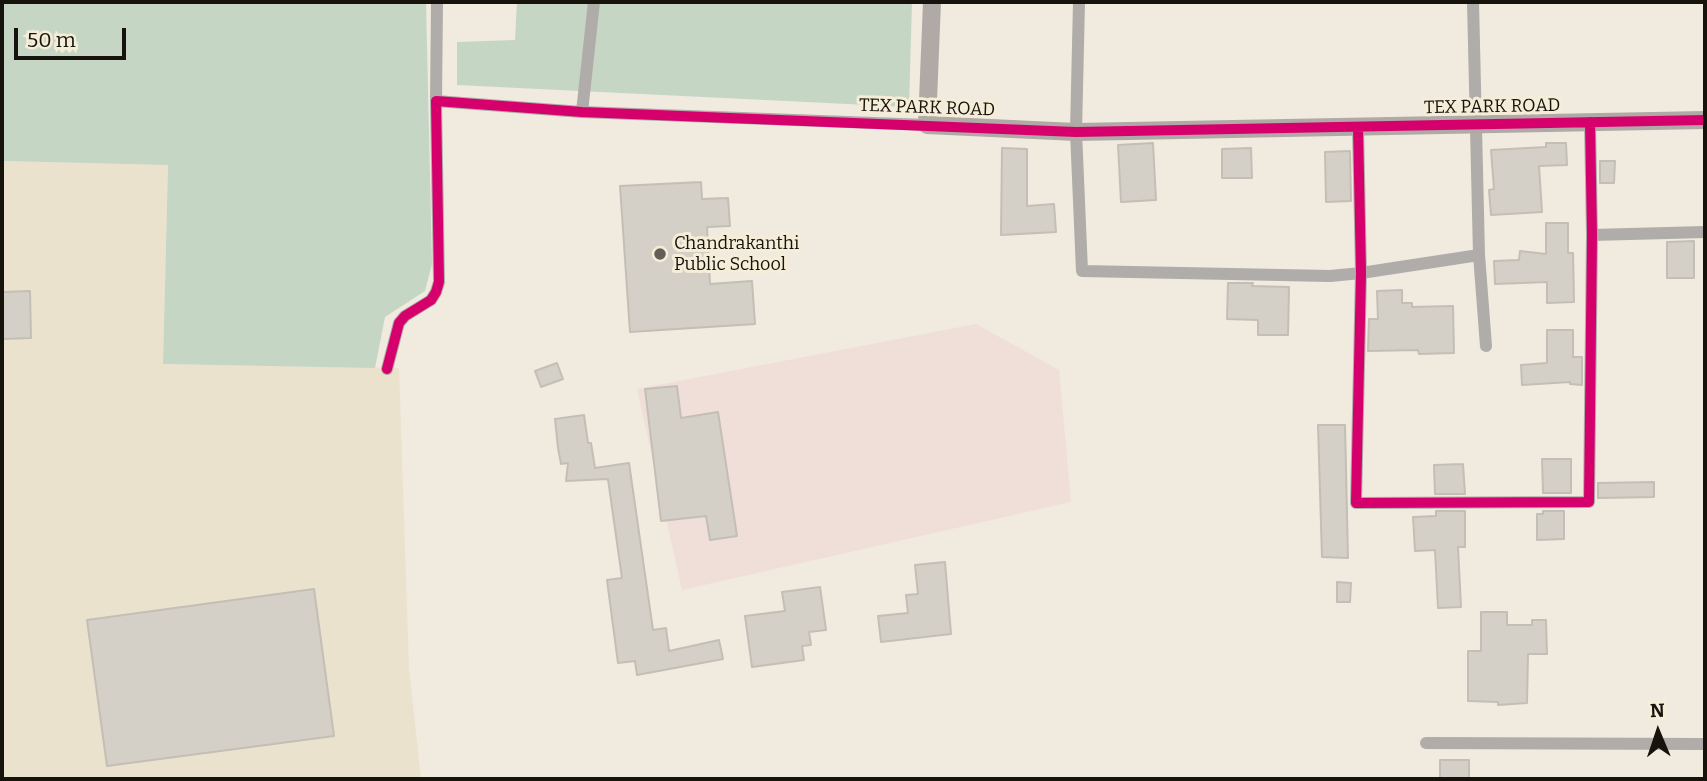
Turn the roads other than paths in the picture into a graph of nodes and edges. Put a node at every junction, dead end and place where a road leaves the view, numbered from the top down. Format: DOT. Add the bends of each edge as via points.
graph roads {
  1 [pos="437,2"];
  2 [pos="594,2"];
  3 [pos="932,2"];
  4 [pos="1079,2"];
  5 [pos="1473,2"];
  6 [pos="436,101"];
  7 [pos="582,112"];
  8 [pos="1705,120"];
  9 [pos="1590,122"];
  10 [pos="927,125"];
  11 [pos="1476,125"];
  12 [pos="1358,127"];
  13 [pos="1076,132"];
  14 [pos="1705,232"];
  15 [pos="1592,235"];
  16 [pos="1479,255"];
  17 [pos="1361,274"];
  18 [pos="1486,346"];
  19 [pos="387,369"];
  20 [pos="1426,743"];
  21 [pos="1705,744"];
  1 -- 6 [label="street"];
  2 -- 7 [label="street"];
  3 -- 10 [label="street"];
  4 -- 13 [label="street"];
  5 -- 11 [label="street"];
  6 -- 7 [label="street, TEX PARK ROAD"];
  6 -- 19 [label="street" via="439,282 430,300 399,323"];
  7 -- 10 [label="street, TEX PARK ROAD"];
  8 -- 9 [label="street, TEX PARK ROAD"];
  9 -- 11 [label="street, TEX PARK ROAD"];
  9 -- 15 [label="street"];
  10 -- 13 [label="street, TEX PARK ROAD"];
  11 -- 12 [label="street, TEX PARK ROAD"];
  11 -- 16 [label="street"];
  12 -- 13 [label="street, TEX PARK ROAD"];
  12 -- 17 [label="street"];
  13 -- 17 [label="street" via="1082,271"];
  14 -- 15 [label="street"];
  15 -- 17 [label="street" via="1588,502 1356,503"];
  16 -- 17 [label="street"];
  16 -- 18 [label="street"];
  20 -- 21 [label="street"];
}
